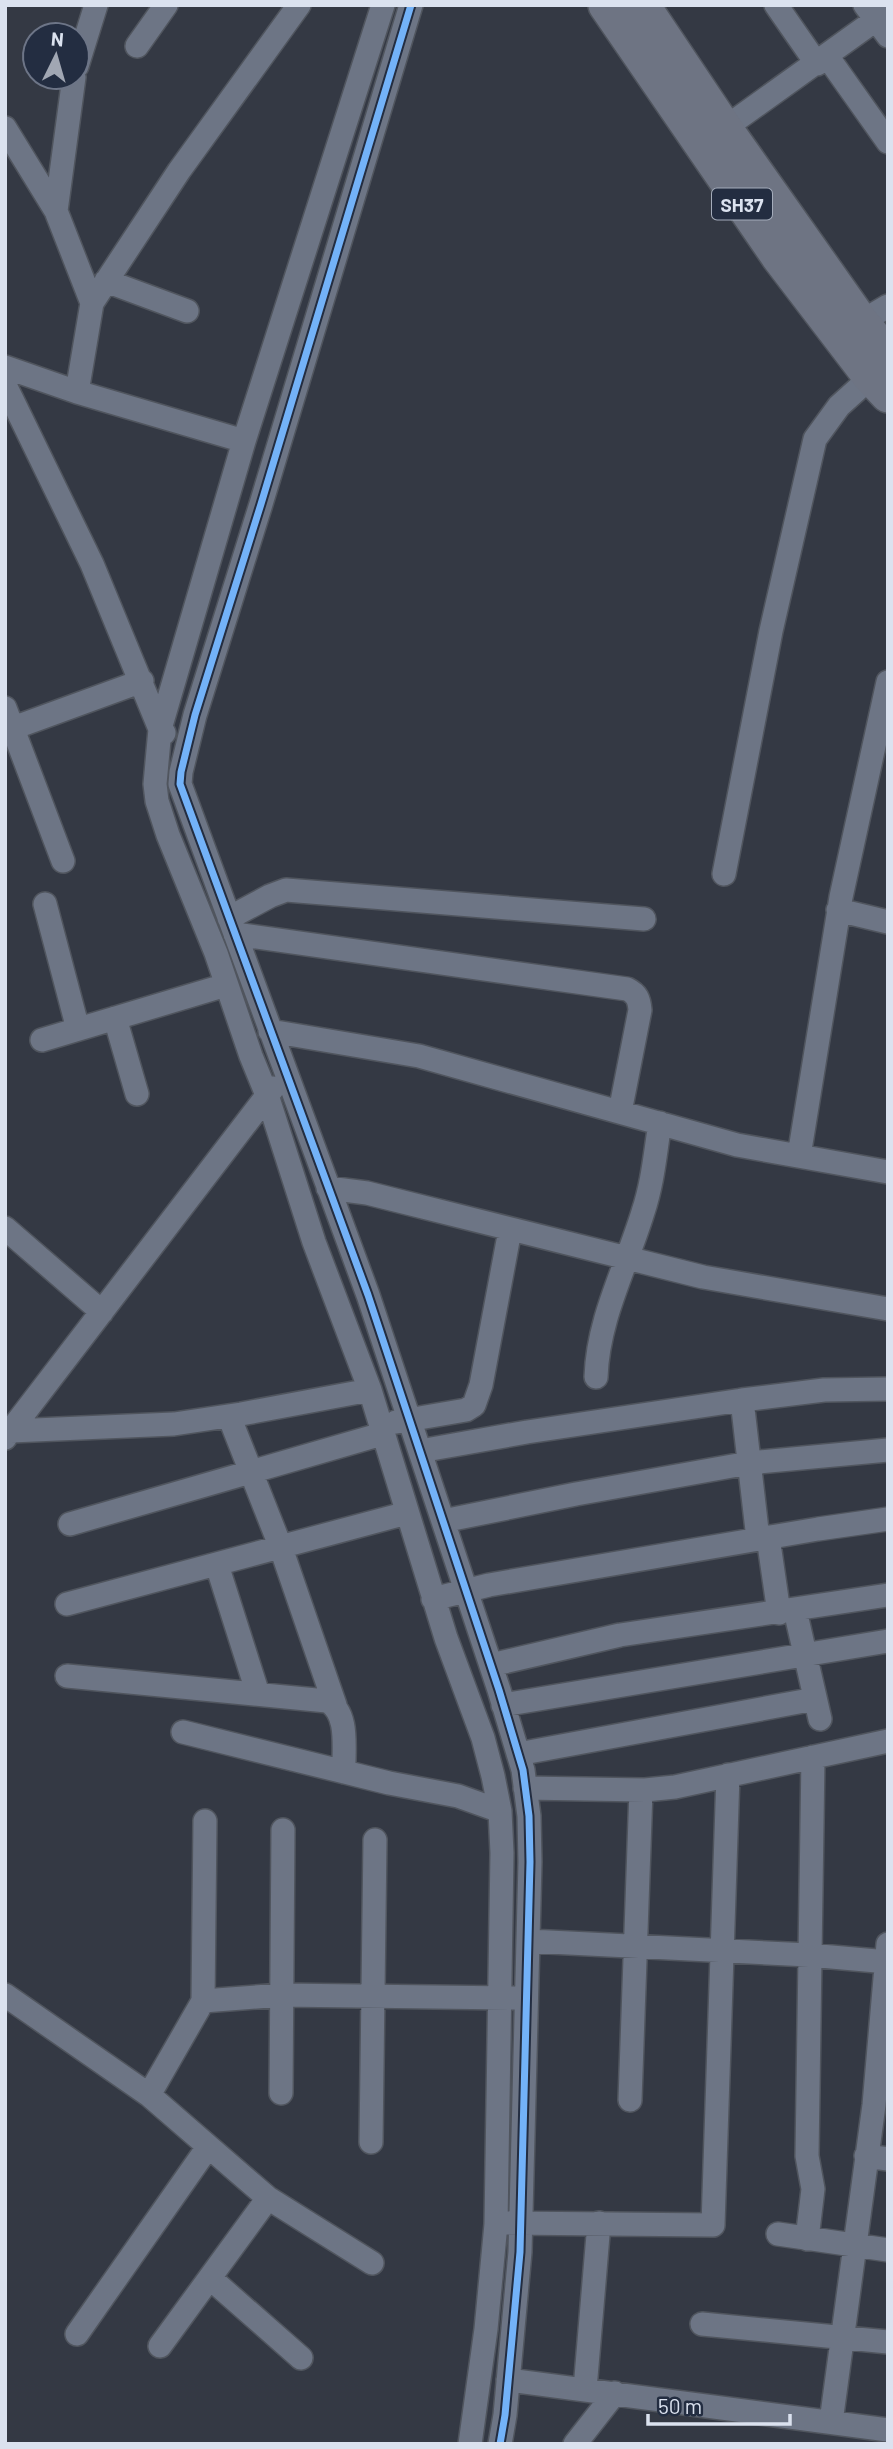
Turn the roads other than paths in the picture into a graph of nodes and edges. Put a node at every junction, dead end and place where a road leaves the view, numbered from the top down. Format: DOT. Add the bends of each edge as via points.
graph roads {
  1 [pos="166,5"];
  2 [pos="299,5"];
  3 [pos="383,5"];
  4 [pos="411,5"];
  5 [pos="606,5"];
  6 [pos="642,5"];
  7 [pos="776,5"];
  8 [pos="879,18"];
  9 [pos="137,46"];
  10 [pos="822,60"];
  11 [pos="72,91"];
  12 [pos="5,128"];
  13 [pos="713,136"];
  14 [pos="888,142"];
  15 [pos="56,211"];
  16 [pos="106,281"];
  17 [pos="92,303"];
  18 [pos="187,311"];
  19 [pos="875,314"];
  20 [pos="5,367"];
  21 [pos="883,373"];
  22 [pos="5,385"];
  23 [pos="77,392"];
  24 [pos="244,441"];
  25 [pos="142,681"];
  26 [pos="888,682"];
  27 [pos="8,723"];
  28 [pos="160,729"];
  29 [pos="187,749"];
  30 [pos="63,861"];
  31 [pos="724,874"];
  32 [pos="45,904"];
  33 [pos="838,910"];
  34 [pos="644,919"];
  35 [pos="888,922"];
  36 [pos="232,926"];
  37 [pos="226,985"];
  38 [pos="115,1018"];
  39 [pos="78,1029"];
  40 [pos="270,1031"];
  41 [pos="43,1040"];
  42 [pos="285,1073"];
  43 [pos="138,1094"];
  44 [pos="267,1095"];
  45 [pos="620,1112"];
  46 [pos="660,1123"];
  47 [pos="799,1156"];
  48 [pos="888,1172"];
  49 [pos="328,1188"];
  50 [pos="6,1229"];
  51 [pos="510,1230"];
  52 [pos="627,1259"];
  53 [pos="888,1309"];
  54 [pos="102,1312"];
  55 [pos="596,1377"];
  56 [pos="888,1389"];
  57 [pos="370,1390"];
  58 [pos="742,1400"];
  59 [pos="229,1416"];
  60 [pos="410,1420"];
  61 [pos="380,1429"];
  62 [pos="8,1435"];
  63 [pos="888,1450"];
  64 [pos="420,1451"];
  65 [pos="749,1463"];
  66 [pos="250,1472"];
  67 [pos="407,1513"];
  68 [pos="888,1519"];
  69 [pos="443,1521"];
  70 [pos="70,1524"];
  71 [pos="763,1538"];
  72 [pos="281,1548"];
  73 [pos="217,1565"];
  74 [pos="466,1591"];
  75 [pos="888,1595"];
  76 [pos="433,1599"];
  77 [pos="67,1604"];
  78 [pos="787,1611"];
  79 [pos="888,1641"];
  80 [pos="805,1654"];
  81 [pos="491,1665"];
  82 [pos="67,1676"];
  83 [pos="258,1694"];
  84 [pos="335,1705"];
  85 [pos="503,1705"];
  86 [pos="183,1732"];
  87 [pos="888,1741"];
  88 [pos="518,1754"];
  89 [pos="813,1757"];
  90 [pos="344,1772"];
  91 [pos="728,1775"];
  92 [pos="525,1788"];
  93 [pos="641,1790"];
  94 [pos="499,1811"];
  95 [pos="205,1821"];
  96 [pos="283,1830"];
  97 [pos="375,1840"];
  98 [pos="529,1941"];
  99 [pos="634,1946"];
  100 [pos="724,1950"];
  101 [pos="809,1955"];
  102 [pos="887,1956"];
  103 [pos="282,1995"];
  104 [pos="5,1996"];
  105 [pos="373,1996"];
  106 [pos="500,1997"];
  107 [pos="528,1998"];
  108 [pos="203,2001"];
  109 [pos="281,2093"];
  110 [pos="149,2095"];
  111 [pos="630,2100"];
  112 [pos="371,2142"];
  113 [pos="208,2147"];
  114 [pos="877,2157"];
  115 [pos="268,2198"];
  116 [pos="521,2222"];
  117 [pos="599,2223"];
  118 [pos="496,2224"];
  119 [pos="778,2234"];
  120 [pos="807,2239"];
  121 [pos="853,2244"];
  122 [pos="888,2250"];
  123 [pos="372,2263"];
  124 [pos="211,2278"];
  125 [pos="702,2324"];
  126 [pos="77,2334"];
  127 [pos="842,2337"];
  128 [pos="888,2342"];
  129 [pos="160,2346"];
  130 [pos="301,2358"];
  131 [pos="508,2380"];
  132 [pos="585,2389"];
  133 [pos="615,2393"];
  134 [pos="831,2422"];
  135 [pos="888,2430"];
  136 [pos="470,2444"];
  137 [pos="500,2444"];
  138 [pos="575,2444"];
  1 -- 9 [label="street"];
  2 -- 16 [label="street"];
  3 -- 24 [label="street"];
  4 -- 29 [label="street"];
  5 -- 13 [label="main road, SH37"];
  6 -- 13 [label="main road, SH37"];
  7 -- 10 [label="street"];
  8 -- 10 [label="street"];
  10 -- 13 [label="street"];
  10 -- 14 [label="street"];
  11 -- 15 [label="street"];
  12 -- 15 [label="street"];
  13 -- 19 [label="main road, SH37"];
  13 -- 21 [label="main road, SH37" via="779,257"];
  15 -- 17 [label="street"];
  16 -- 17 [label="street"];
  16 -- 18 [label="street"];
  17 -- 23 [label="street"];
  19 -- 21 [label="main road, SH37"];
  20 -- 23 [label="street"];
  21 -- 31 [label="street" via="839,405 815,439 771,631"];
  22 -- 25 [label="street" via="92,564"];
  23 -- 24 [label="street"];
  24 -- 28 [label="street"];
  25 -- 27 [label="street"];
  25 -- 28 [label="street"];
  26 -- 33 [label="street"];
  27 -- 30 [label="street"];
  28 -- 29 [label="street"];
  28 -- 37 [label="street" via="155,764 157,801"];
  29 -- 36 [label="street" via="181,789"];
  32 -- 39 [label="street"];
  33 -- 35 [label="street"];
  33 -- 47 [label="street"];
  34 -- 36 [label="street" via="286,890 270,896"];
  36 -- 40 [label="street"];
  36 -- 45 [label="street" via="627,989 635,993 640,1010"];
  37 -- 38 [label="street"];
  37 -- 44 [label="street"];
  38 -- 39 [label="street"];
  38 -- 43 [label="street"];
  39 -- 41 [label="street"];
  40 -- 42 [label="street"];
  40 -- 45 [label="street" via="419,1056"];
  42 -- 44 [label="street"];
  42 -- 49 [label="street"];
  44 -- 54 [label="street"];
  44 -- 57 [label="street" via="314,1242"];
  45 -- 46 [label="street"];
  46 -- 47 [label="street" via="737,1145"];
  46 -- 52 [label="street" via="656,1167"];
  47 -- 48 [label="street"];
  49 -- 51 [label="street" via="367,1193"];
  49 -- 60 [label="street"];
  50 -- 54 [label="street"];
  51 -- 52 [label="street"];
  51 -- 60 [label="street" via="479,1396 466,1410"];
  52 -- 53 [label="street"];
  52 -- 55 [label="street" via="608,1308 597,1350"];
  54 -- 62 [label="street"];
  56 -- 58 [label="street"];
  57 -- 59 [label="street"];
  57 -- 61 [label="street"];
  58 -- 64 [label="street"];
  58 -- 65 [label="street"];
  59 -- 62 [label="street"];
  59 -- 66 [label="street"];
  60 -- 61 [label="street"];
  60 -- 64 [label="street"];
  61 -- 66 [label="street"];
  61 -- 67 [label="street"];
  63 -- 65 [label="street"];
  64 -- 69 [label="street"];
  65 -- 69 [label="street"];
  65 -- 71 [label="street"];
  66 -- 70 [label="street"];
  66 -- 72 [label="street"];
  67 -- 72 [label="street"];
  67 -- 76 [label="street"];
  68 -- 71 [label="street"];
  69 -- 74 [label="street"];
  71 -- 74 [label="street"];
  71 -- 78 [label="street"];
  72 -- 73 [label="street"];
  72 -- 84 [label="street"];
  73 -- 77 [label="street"];
  73 -- 83 [label="street"];
  74 -- 76 [label="street"];
  74 -- 81 [label="street"];
  75 -- 78 [label="street"];
  76 -- 94 [label="street" via="483,1738"];
  78 -- 80 [label="street"];
  78 -- 81 [label="street" via="620,1635"];
  79 -- 80 [label="street"];
  80 -- 85 [label="street"];
  80 -- 88 [label="street" via="818,1709"];
  81 -- 85 [label="street"];
  82 -- 83 [label="street"];
  83 -- 84 [label="street"];
  84 -- 90 [label="street" via="342,1721"];
  85 -- 88 [label="street"];
  86 -- 90 [label="street"];
  87 -- 89 [label="street"];
  88 -- 92 [label="street"];
  89 -- 91 [label="street"];
  89 -- 101 [label="street"];
  90 -- 94 [label="street" via="458,1796"];
  91 -- 93 [label="street"];
  91 -- 100 [label="street"];
  92 -- 93 [label="street"];
  92 -- 98 [label="street"];
  93 -- 99 [label="street"];
  94 -- 106 [label="street"];
  95 -- 108 [label="street"];
  96 -- 103 [label="street"];
  97 -- 105 [label="street"];
  98 -- 99 [label="street"];
  98 -- 107 [label="street"];
  99 -- 100 [label="street"];
  99 -- 111 [label="street"];
  100 -- 101 [label="street"];
  100 -- 117 [label="street" via="713,2225"];
  101 -- 102 [label="street"];
  101 -- 120 [label="street" via="807,2156 813,2189"];
  102 -- 114 [label="street" via="874,2105"];
  103 -- 105 [label="street"];
  103 -- 108 [label="street"];
  103 -- 109 [label="street"];
  104 -- 110 [label="street"];
  105 -- 106 [label="street"];
  105 -- 112 [label="street"];
  106 -- 107 [label="street"];
  106 -- 118 [label="street"];
  107 -- 116 [label="street"];
  108 -- 110 [label="street"];
  110 -- 113 [label="street"];
  113 -- 115 [label="street"];
  113 -- 126 [label="street"];
  114 -- 121 [label="street"];
  115 -- 123 [label="street"];
  115 -- 124 [label="street"];
  116 -- 117 [label="street"];
  116 -- 118 [label="street"];
  116 -- 131 [label="street"];
  117 -- 132 [label="street"];
  118 -- 136 [label="street"];
  119 -- 120 [label="street"];
  120 -- 121 [label="street"];
  121 -- 122 [label="street"];
  121 -- 127 [label="street"];
  124 -- 129 [label="street"];
  124 -- 130 [label="street"];
  125 -- 127 [label="street"];
  127 -- 128 [label="street"];
  127 -- 134 [label="street"];
  131 -- 132 [label="street"];
  131 -- 137 [label="street"];
  132 -- 133 [label="street"];
  133 -- 134 [label="street"];
  133 -- 138 [label="street"];
  134 -- 135 [label="street"];
}
